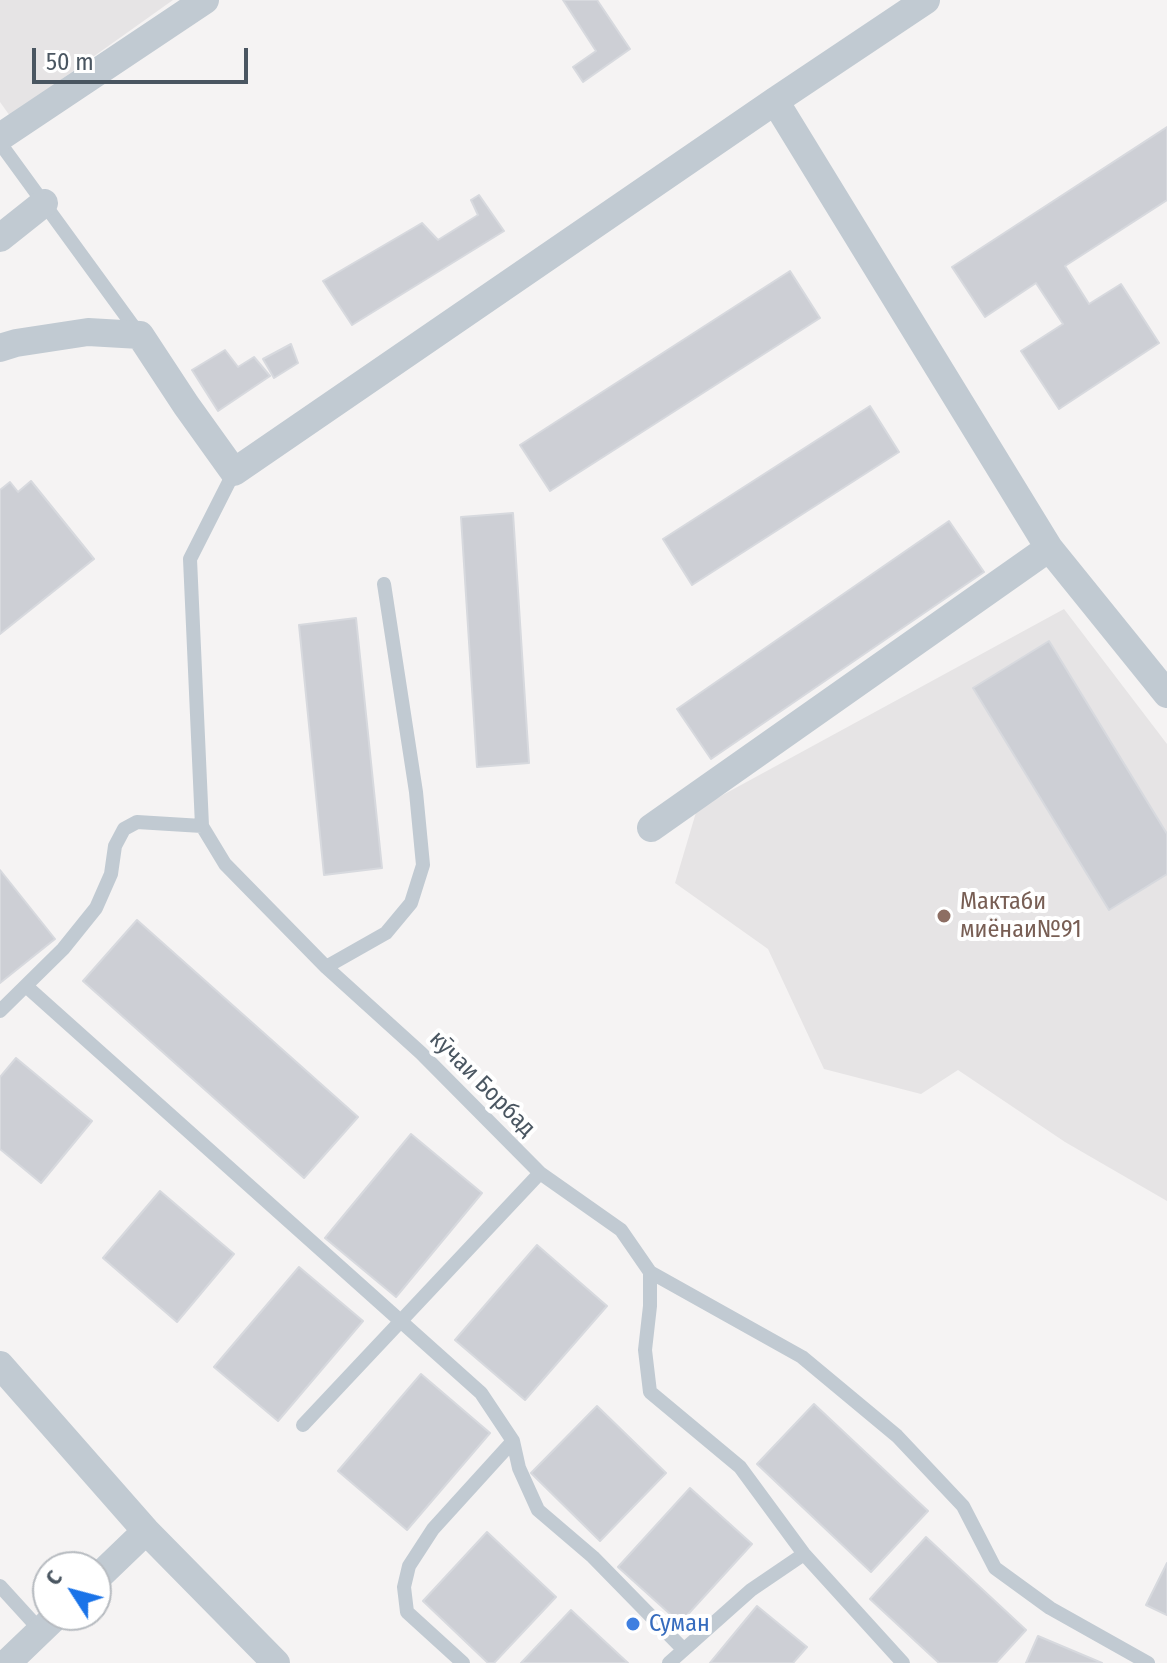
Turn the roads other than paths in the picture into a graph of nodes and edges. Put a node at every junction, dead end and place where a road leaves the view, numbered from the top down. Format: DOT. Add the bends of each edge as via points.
graph roads {
  1 [pos="205,0"];
  2 [pos="926,0"];
  3 [pos="775,101"];
  4 [pos="0,137"];
  5 [pos="0,143"];
  6 [pos="44,203"];
  7 [pos="0,238"];
  8 [pos="140,335"];
  9 [pos="0,348"];
  10 [pos="234,472"];
  11 [pos="1049,548"];
  12 [pos="384,584"];
  13 [pos="1167,694"];
  14 [pos="202,826"];
  15 [pos="651,828"];
  16 [pos="326,967"];
  17 [pos="26,986"];
  18 [pos="0,1011"];
  19 [pos="540,1173"];
  20 [pos="650,1272"];
  21 [pos="402,1320"];
  22 [pos="0,1365"];
  23 [pos="303,1425"];
  24 [pos="513,1441"];
  25 [pos="146,1531"];
  26 [pos="804,1554"];
  27 [pos="112,1564"];
  28 [pos="0,1586"];
  29 [pos="32,1610"];
  30 [pos="41,1631"];
  31 [pos="683,1649"];
  32 [pos="7,1663"];
  33 [pos="276,1663"];
  34 [pos="463,1663"];
  35 [pos="669,1663"];
  36 [pos="903,1663"];
  37 [pos="1148,1663"];
  1 -- 4 [label="street"];
  2 -- 3 [label="street"];
  3 -- 10 [label="street"];
  3 -- 11 [label="street"];
  5 -- 6 [label="lane"];
  6 -- 7 [label="street"];
  6 -- 8 [label="lane"];
  8 -- 9 [label="street" via="88,332"];
  8 -- 10 [label="street"];
  10 -- 14 [label="lane, кӯчаи Борбад" via="190,559"];
  11 -- 13 [label="street"];
  11 -- 15 [label="street"];
  12 -- 16 [label="lane" via="423,865 411,903 386,933"];
  14 -- 16 [label="lane, кӯчаи Борбад" via="225,864"];
  14 -- 17 [label="lane" via="137,822 124,829 96,908"];
  16 -- 19 [label="lane, кӯчаи Борбад"];
  17 -- 18 [label="lane"];
  17 -- 21 [label="lane"];
  19 -- 20 [label="lane, кӯчаи Борбад" via="621,1230"];
  19 -- 21 [label="lane"];
  20 -- 26 [label="lane" via="645,1350 650,1392 740,1467"];
  20 -- 37 [label="lane" via="802,1357 897,1436 963,1506 995,1568 1050,1608"];
  21 -- 23 [label="lane"];
  21 -- 24 [label="lane" via="481,1393"];
  22 -- 25 [label="street"];
  24 -- 31 [label="lane" via="538,1510 593,1557"];
  24 -- 34 [label="lane" via="433,1529 409,1566 404,1587 407,1612"];
  25 -- 27 [label="street"];
  25 -- 33 [label="street"];
  26 -- 31 [label="lane" via="751,1590"];
  26 -- 36 [label="lane"];
  28 -- 29 [label="lane"];
  30 -- 32 [label="street"];
  31 -- 35 [label="lane"];
}
